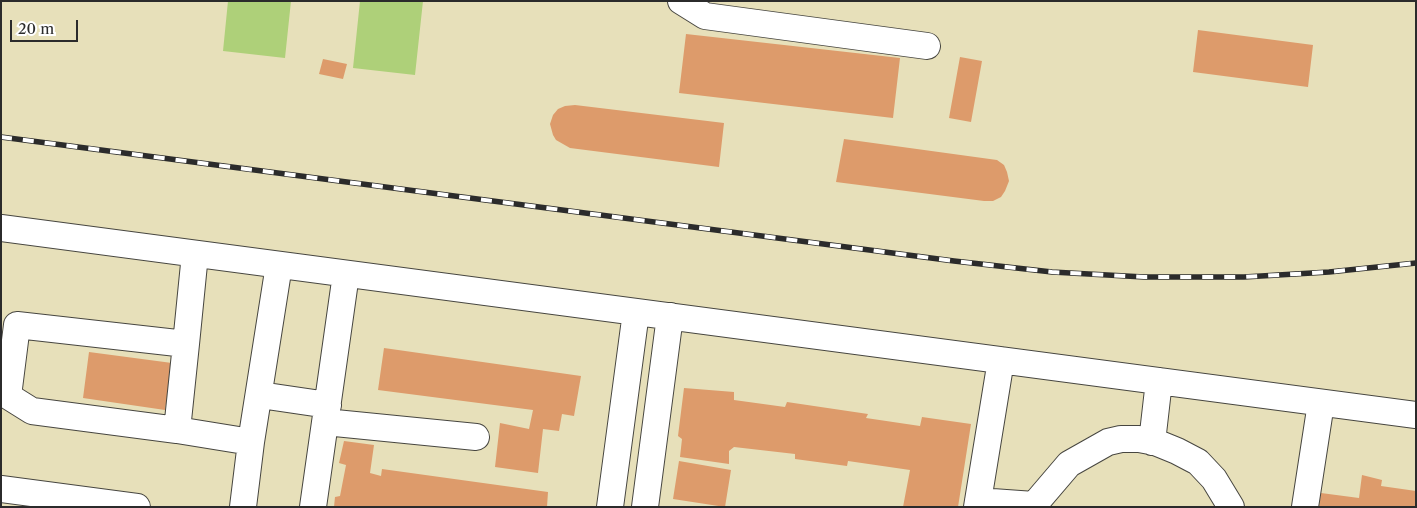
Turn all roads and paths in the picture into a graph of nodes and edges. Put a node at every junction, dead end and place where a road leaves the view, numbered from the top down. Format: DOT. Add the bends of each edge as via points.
graph roads {
  1 [pos="681,1"];
  2 [pos="927,46"];
  3 [pos="1,228"];
  4 [pos="195,254"];
  5 [pos="279,265"];
  6 [pos="346,274"];
  7 [pos="636,312"];
  8 [pos="670,316"];
  9 [pos="186,344"];
  10 [pos="1001,360"];
  11 [pos="1159,381"];
  12 [pos="260,395"];
  13 [pos="1321,403"];
  14 [pos="326,413"];
  15 [pos="1416,415"];
  16 [pos="177,430"];
  17 [pos="476,437"];
  18 [pos="251,442"];
  19 [pos="1152,442"];
  20 [pos="1,489"];
  21 [pos="978,504"];
  22 [pos="137,507"];
  23 [pos="243,507"];
  24 [pos="313,507"];
  25 [pos="610,507"];
  26 [pos="645,507"];
  27 [pos="1230,507"];
  28 [pos="1305,507"];
  1 -- 2 [label="lane" via="705,16"];
  3 -- 4 [label="lane"];
  4 -- 5 [label="lane"];
  4 -- 9 [label="lane"];
  5 -- 6 [label="lane"];
  5 -- 12 [label="lane"];
  6 -- 7 [label="lane"];
  6 -- 14 [label="lane"];
  7 -- 8 [label="lane"];
  7 -- 25 [label="lane"];
  8 -- 10 [label="lane"];
  8 -- 26 [label="lane"];
  9 -- 16 [label="lane"];
  9 -- 16 [label="lane" via="17,325 8,396 32,411"];
  10 -- 11 [label="lane"];
  10 -- 21 [label="lane"];
  11 -- 13 [label="lane"];
  11 -- 19 [label="lane"];
  12 -- 14 [label="lane"];
  12 -- 18 [label="lane"];
  13 -- 15 [label="lane"];
  13 -- 28 [label="lane"];
  14 -- 17 [label="lane"];
  14 -- 24 [label="lane"];
  16 -- 18 [label="lane"];
  18 -- 23 [label="lane"];
  19 -- 21 [label="lane" via="1121,439 1108,442 1070,464 1034,505"];
  19 -- 27 [label="lane" via="1198,462 1214,479"];
  20 -- 22 [label="lane"];
}
